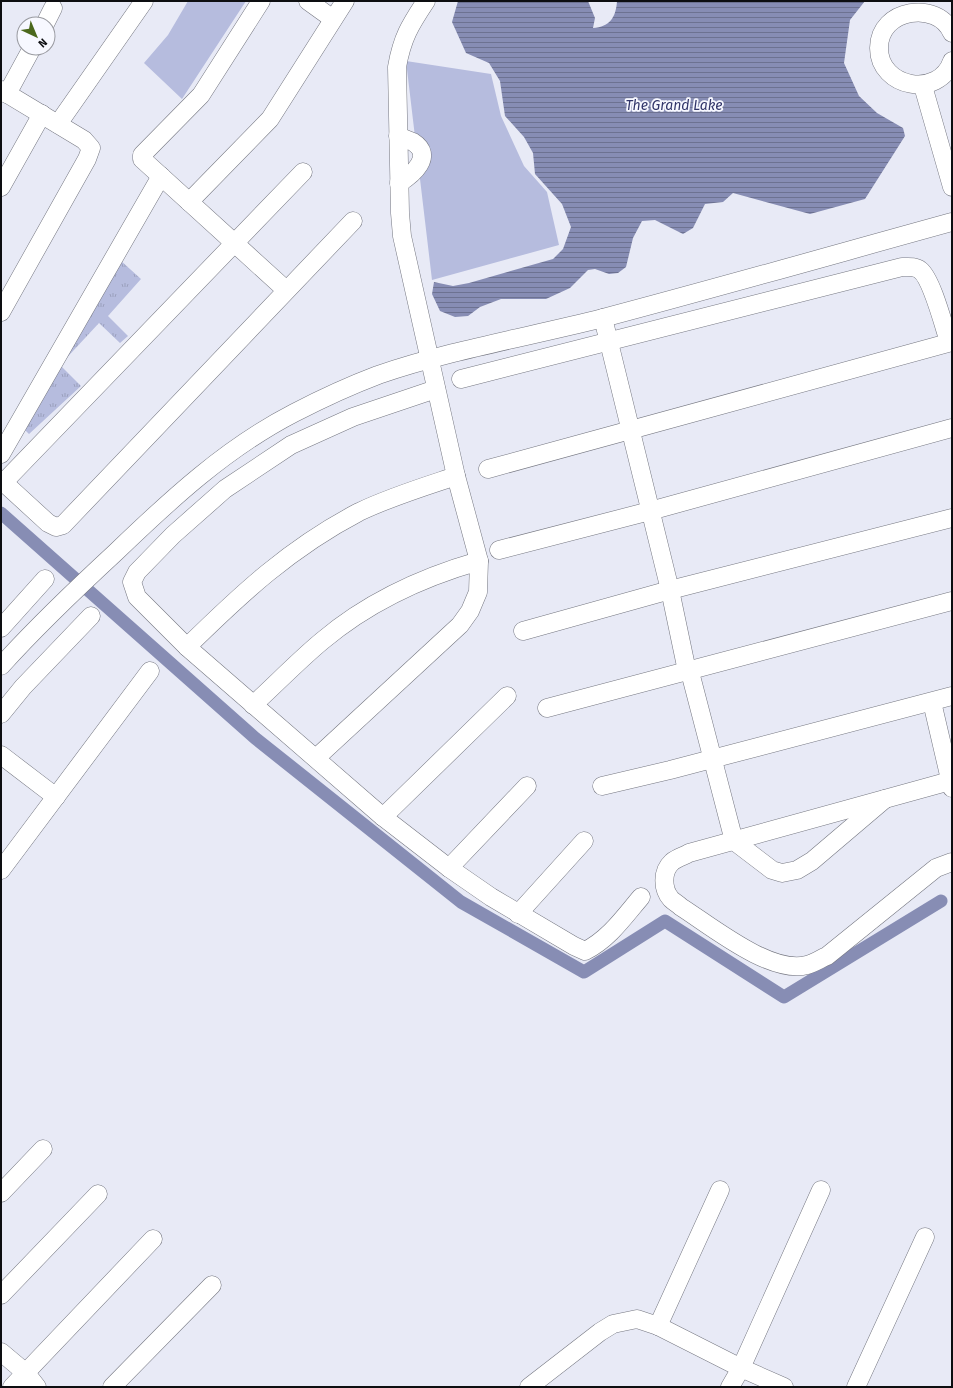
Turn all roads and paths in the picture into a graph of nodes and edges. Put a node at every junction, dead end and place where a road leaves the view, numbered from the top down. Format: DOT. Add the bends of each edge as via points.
graph roads {
  1 [pos="144,1"];
  2 [pos="261,1"];
  3 [pos="308,1"];
  4 [pos="345,1"];
  5 [pos="426,1"];
  6 [pos="53,8"];
  7 [pos="898,8"];
  8 [pos="49,16"];
  9 [pos="333,19"];
  10 [pos="951,30"];
  11 [pos="27,56"];
  12 [pos="952,61"];
  13 [pos="923,86"];
  14 [pos="4,92"];
  15 [pos="42,114"];
  16 [pos="58,124"];
  17 [pos="302,172"];
  18 [pos="161,176"];
  19 [pos="1,187"];
  20 [pos="952,187"];
  21 [pos="189,202"];
  22 [pos="353,222"];
  23 [pos="952,222"];
  24 [pos="234,243"];
  25 [pos="286,290"];
  26 [pos="1,312"];
  27 [pos="603,318"];
  28 [pos="951,342"];
  29 [pos="608,343"];
  30 [pos="430,360"];
  31 [pos="461,379"];
  32 [pos="436,389"];
  33 [pos="952,428"];
  34 [pos="630,431"];
  35 [pos="1,454"];
  36 [pos="488,469"];
  37 [pos="456,476"];
  38 [pos="2,481"];
  39 [pos="650,511"];
  40 [pos="952,518"];
  41 [pos="499,550"];
  42 [pos="479,561"];
  43 [pos="45,579"];
  44 [pos="670,590"];
  45 [pos="952,601"];
  46 [pos="91,616"];
  47 [pos="1,628"];
  48 [pos="523,631"];
  49 [pos="187,647"];
  50 [pos="1,666"];
  51 [pos="150,671"];
  52 [pos="686,671"];
  53 [pos="507,696"];
  54 [pos="952,696"];
  55 [pos="932,702"];
  56 [pos="253,705"];
  57 [pos="548,708"];
  58 [pos="1,714"];
  59 [pos="1,756"];
  60 [pos="316,758"];
  61 [pos="713,759"];
  62 [pos="951,785"];
  63 [pos="527,786"];
  64 [pos="602,786"];
  65 [pos="56,797"];
  66 [pos="885,799"];
  67 [pos="383,817"];
  68 [pos="584,841"];
  69 [pos="734,841"];
  70 [pos="952,862"];
  71 [pos="450,868"];
  72 [pos="1,870"];
  73 [pos="641,897"];
  74 [pos="518,914"];
  75 [pos="43,1149"];
  76 [pos="720,1190"];
  77 [pos="821,1190"];
  78 [pos="1,1193"];
  79 [pos="98,1194"];
  80 [pos="925,1237"];
  81 [pos="153,1239"];
  82 [pos="212,1286"];
  83 [pos="1,1295"];
  84 [pos="658,1326"];
  85 [pos="1,1352"];
  86 [pos="741,1368"];
  87 [pos="26,1373"];
  88 [pos="12,1387"];
  89 [pos="37,1387"];
  90 [pos="112,1387"];
  91 [pos="529,1387"];
  92 [pos="730,1387"];
  93 [pos="784,1387"];
  94 [pos="856,1387"];
  1 -- 16 [label="street"];
  2 -- 18 [label="street" via="201,95 142,153 142,159"];
  3 -- 9 [label="street"];
  4 -- 9 [label="street"];
  5 -- 30 [label="street" via="409,26 401,45 397,67 402,236"];
  6 -- 8 [label="street"];
  7 -- 10 [label="street" via="932,12"];
  7 -- 13 [label="street" via="881,36 881,60 887,71 896,79 907,84"];
  9 -- 21 [label="street" via="270,119"];
  11 -- 14 [label="street"];
  12 -- 13 [label="street" via="943,75"];
  13 -- 20 [label="street"];
  14 -- 15 [label="street"];
  15 -- 16 [label="street"];
  15 -- 19 [label="street"];
  16 -- 26 [label="street" via="84,140 91,148"];
  17 -- 24 [label="street"];
  18 -- 21 [label="street"];
  18 -- 35 [label="street"];
  21 -- 24 [label="street"];
  22 -- 25 [label="street"];
  23 -- 27 [label="street"];
  24 -- 25 [label="street"];
  24 -- 38 [label="street"];
  25 -- 38 [label="street" via="63,525 56,527 48,523"];
  27 -- 29 [label="street"];
  27 -- 30 [label="street"];
  28 -- 29 [label="street" via="932,289 920,270 902,267"];
  28 -- 34 [label="street"];
  29 -- 31 [label="street"];
  29 -- 34 [label="street"];
  30 -- 32 [label="street"];
  30 -- 50 [label="street" via="371,378 343,390 285,418 225,456 165,504 38,626"];
  32 -- 37 [label="street"];
  32 -- 49 [label="street" via="353,417 290,445 225,489 173,535 142,567 132,582 137,598"];
  33 -- 39 [label="street"];
  34 -- 36 [label="street"];
  34 -- 39 [label="street"];
  37 -- 42 [label="street"];
  37 -- 49 [label="street" via="400,494 360,512 295,550 270,569"];
  39 -- 41 [label="street"];
  39 -- 44 [label="street"];
  40 -- 44 [label="street"];
  42 -- 56 [label="street" via="415,584 350,620 322,640"];
  42 -- 60 [label="street" via="478,592 470,611 460,625"];
  43 -- 47 [label="street"];
  44 -- 48 [label="street"];
  44 -- 52 [label="street"];
  45 -- 52 [label="street"];
  46 -- 58 [label="street" via="23,687"];
  49 -- 56 [label="street"];
  51 -- 65 [label="street"];
  52 -- 57 [label="street"];
  52 -- 61 [label="street" via="692,676"];
  53 -- 67 [label="street"];
  54 -- 55 [label="street"];
  55 -- 61 [label="street"];
  55 -- 62 [label="street"];
  56 -- 60 [label="street"];
  59 -- 65 [label="street"];
  60 -- 67 [label="street"];
  61 -- 64 [label="street"];
  61 -- 69 [label="street"];
  62 -- 66 [label="street"];
  63 -- 71 [label="street"];
  65 -- 72 [label="street"];
  66 -- 69 [label="street"];
  66 -- 69 [label="street" via="812,861 797,870 782,873 772,870"];
  67 -- 71 [label="street"];
  68 -- 74 [label="street"];
  69 -- 70 [label="street" via="689,853 673,861 665,876 665,888 671,899 762,959 787,966 806,965 827,956 936,868"];
  71 -- 74 [label="street"];
  73 -- 74 [label="street" via="598,945 585,951"];
  75 -- 78 [label="street"];
  76 -- 84 [label="street"];
  77 -- 86 [label="street"];
  79 -- 83 [label="street"];
  80 -- 94 [label="street"];
  81 -- 87 [label="street"];
  82 -- 90 [label="street"];
  84 -- 86 [label="street"];
  84 -- 91 [label="street" via="637,1319 613,1324"];
  85 -- 87 [label="street"];
  86 -- 92 [label="street"];
  86 -- 93 [label="street"];
  87 -- 88 [label="street"];
  87 -- 89 [label="street"];
}
